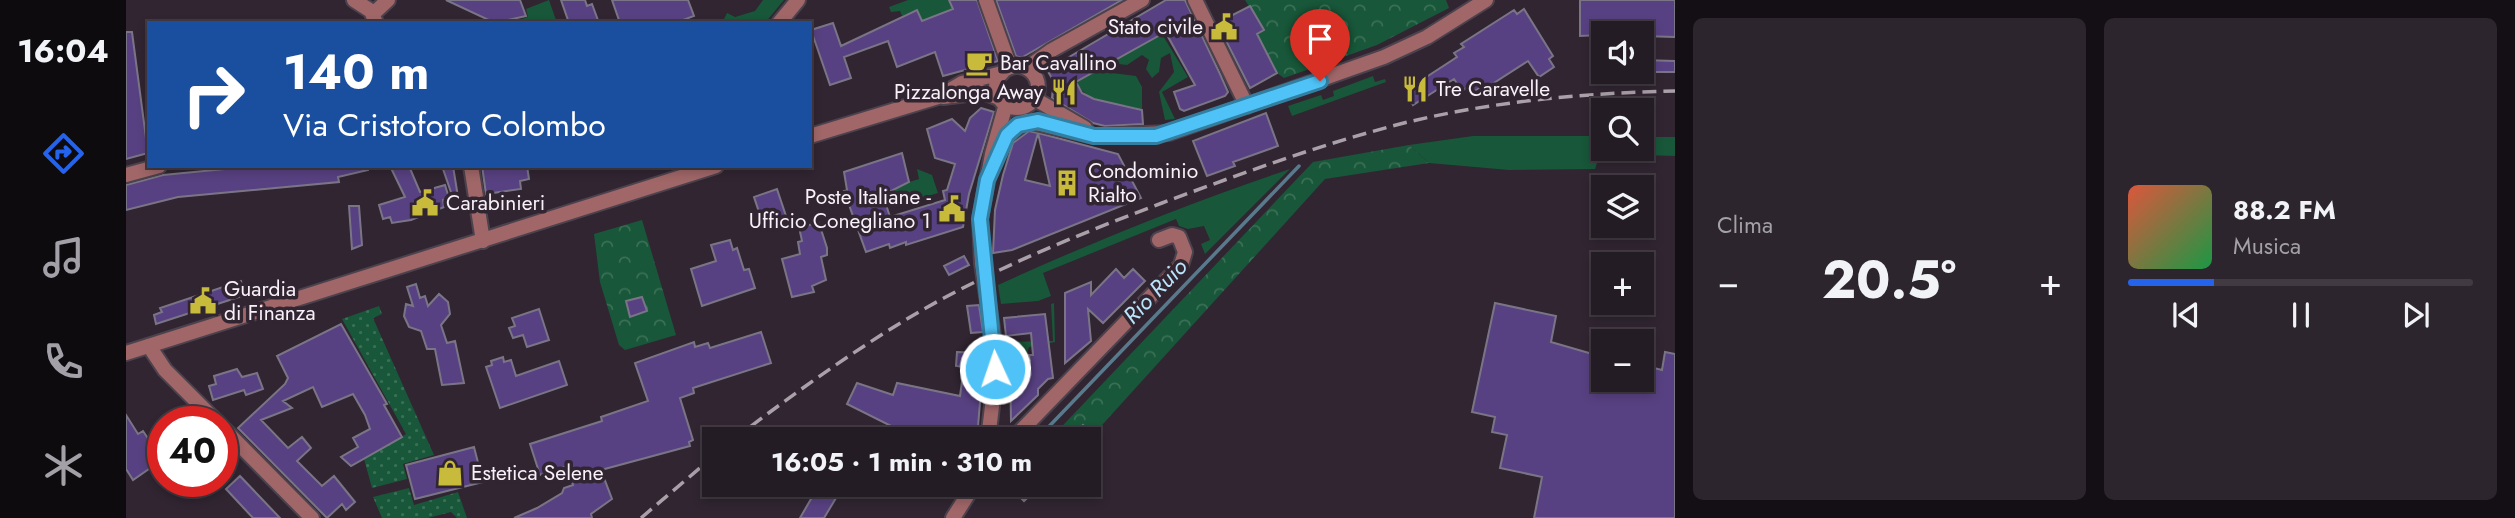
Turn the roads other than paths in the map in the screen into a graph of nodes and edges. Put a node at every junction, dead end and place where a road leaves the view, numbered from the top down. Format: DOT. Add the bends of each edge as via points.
graph roads {
  1 [pos="354,0"];
  2 [pos="388,0"];
  3 [pos="798,0"];
  4 [pos="986,0"];
  5 [pos="1142,0"];
  6 [pos="1195,0"];
  7 [pos="1486,0"];
  8 [pos="374,18"];
  9 [pos="781,21"];
  10 [pos="1027,68"];
  11 [pos="1006,70"];
  12 [pos="938,97"];
  13 [pos="1035,99"];
  14 [pos="1003,101"];
  15 [pos="1247,106"];
  16 [pos="1021,107"];
  17 [pos="812,135"];
  18 [pos="1007,135"];
  19 [pos="1112,137"];
  20 [pos="152,168"];
  21 [pos="471,168"];
  22 [pos="701,169"];
  23 [pos="126,175"];
  24 [pos="987,180"];
  25 [pos="1159,240"];
  26 [pos="483,241"];
  27 [pos="149,346"];
  28 [pos="126,353"];
  29 [pos="201,406"];
  30 [pos="989,427"];
  31 [pos="1025,427"];
  32 [pos="238,443"];
  33 [pos="966,497"];
  34 [pos="312,518"];
  35 [pos="953,518"];
  1 -- 8 [label="street"];
  2 -- 8 [label="street"];
  3 -- 9 [label="street"];
  4 -- 11 [label="street"];
  5 -- 10 [label="street"];
  6 -- 15 [label="street"];
  7 -- 15 [label="street" via="1427,37 1384,57"];
  10 -- 11 [label="street"];
  10 -- 13 [label="street" via="1037,80"];
  11 -- 12 [label="street" via="962,83"];
  11 -- 14 [label="street" via="996,87"];
  12 -- 14 [label="street" via="983,92"];
  12 -- 17 [label="street"];
  13 -- 16 [label="street"];
  13 -- 19 [label="street" via="1065,119"];
  14 -- 16 [label="street"];
  14 -- 24 [label="street"];
  15 -- 19 [label="street" via="1169,134"];
  16 -- 18 [label="street"];
  18 -- 19 [label="street" via="1018,125 1038,121 1075,133"];
  18 -- 24 [label="street"];
  20 -- 23 [label="street"];
  21 -- 26 [label="street"];
  22 -- 26 [label="street"];
  24 -- 30 [label="street" via="979,232 995,348"];
  25 -- 31 [label="street" via="1179,237 1185,252 1181,265"];
  26 -- 27 [label="street"];
  27 -- 28 [label="street"];
  27 -- 29 [label="street" via="165,370"];
  32 -- 34 [label="street"];
  33 -- 35 [label="street"];
}
